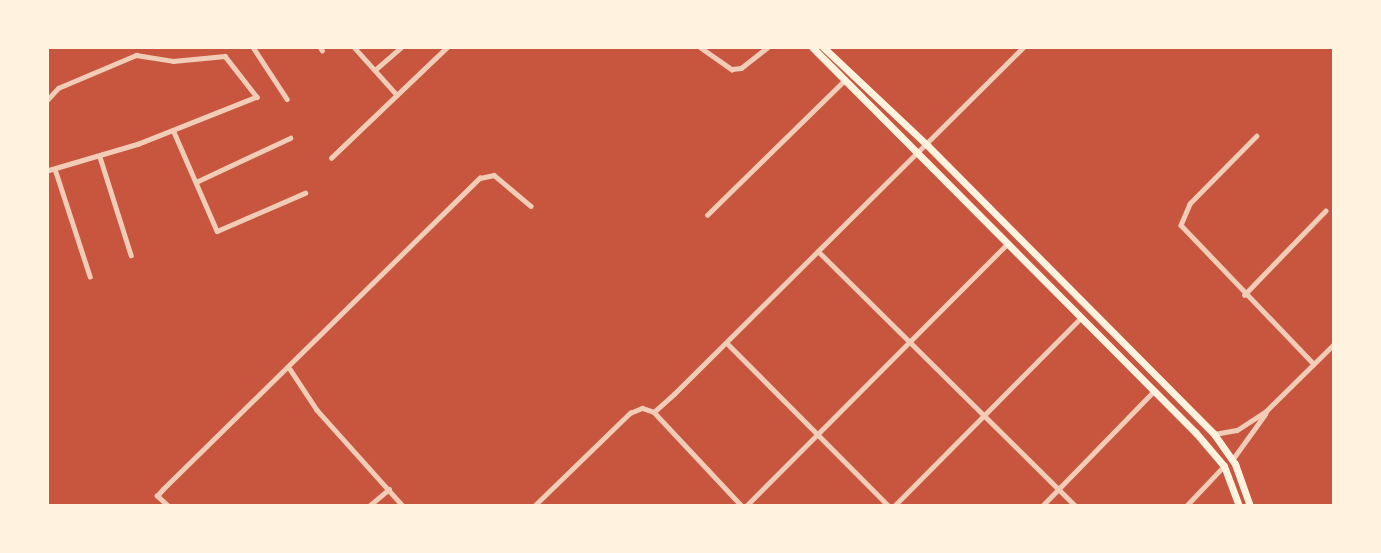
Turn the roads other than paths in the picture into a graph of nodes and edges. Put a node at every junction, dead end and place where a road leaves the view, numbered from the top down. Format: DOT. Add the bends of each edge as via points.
graph roads {
  1 [pos="253,47"];
  2 [pos="354,47"];
  3 [pos="401,47"];
  4 [pos="447,47"];
  5 [pos="700,47"];
  6 [pos="768,47"];
  7 [pos="812,47"];
  8 [pos="823,47"];
  9 [pos="1023,47"];
  10 [pos="375,71"];
  11 [pos="845,80"];
  12 [pos="397,95"];
  13 [pos="287,99"];
  14 [pos="47,100"];
  15 [pos="174,132"];
  16 [pos="1257,136"];
  17 [pos="290,138"];
  18 [pos="928,146"];
  19 [pos="919,156"];
  20 [pos="100,157"];
  21 [pos="331,158"];
  22 [pos="55,169"];
  23 [pos="47,171"];
  24 [pos="197,182"];
  25 [pos="305,193"];
  26 [pos="531,206"];
  27 [pos="1325,211"];
  28 [pos="707,215"];
  29 [pos="1006,246"];
  30 [pos="818,251"];
  31 [pos="131,255"];
  32 [pos="90,276"];
  33 [pos="1244,295"];
  34 [pos="1081,318"];
  35 [pos="909,342"];
  36 [pos="727,343"];
  37 [pos="1334,344"];
  38 [pos="1314,365"];
  39 [pos="290,369"];
  40 [pos="1154,391"];
  41 [pos="1266,411"];
  42 [pos="654,412"];
  43 [pos="983,415"];
  44 [pos="818,434"];
  45 [pos="1214,434"];
  46 [pos="1233,460"];
  47 [pos="1224,466"];
  48 [pos="389,489"];
  49 [pos="1059,489"];
  50 [pos="168,506"];
  51 [pos="369,506"];
  52 [pos="403,506"];
  53 [pos="534,506"];
  54 [pos="744,506"];
  55 [pos="891,506"];
  56 [pos="1042,506"];
  57 [pos="1076,506"];
  58 [pos="1186,506"];
  59 [pos="1239,506"];
  60 [pos="1251,506"];
  1 -- 13 [label="street"];
  2 -- 10 [label="street"];
  3 -- 10 [label="street"];
  4 -- 12 [label="street"];
  5 -- 6 [label="street" via="732,69 741,68"];
  7 -- 11 [label="highway"];
  8 -- 18 [label="highway"];
  9 -- 18 [label="street"];
  10 -- 12 [label="street"];
  11 -- 19 [label="highway"];
  11 -- 28 [label="street"];
  12 -- 21 [label="street"];
  14 -- 15 [label="street" via="58,88 128,56 173,61 225,56 257,97"];
  15 -- 20 [label="street"];
  15 -- 24 [label="street"];
  16 -- 33 [label="street" via="1190,204 1181,225"];
  17 -- 24 [label="street"];
  18 -- 19 [label="street"];
  18 -- 45 [label="highway"];
  19 -- 29 [label="highway"];
  19 -- 30 [label="street"];
  20 -- 22 [label="street"];
  20 -- 31 [label="street"];
  22 -- 23 [label="street"];
  22 -- 32 [label="street"];
  24 -- 25 [label="street" via="217,231"];
  26 -- 39 [label="street" via="494,175 484,176"];
  27 -- 33 [label="street"];
  29 -- 34 [label="highway"];
  29 -- 35 [label="street"];
  30 -- 35 [label="street"];
  30 -- 36 [label="street"];
  33 -- 38 [label="street"];
  34 -- 40 [label="highway"];
  34 -- 43 [label="street"];
  35 -- 43 [label="street"];
  35 -- 44 [label="street"];
  36 -- 42 [label="street"];
  36 -- 44 [label="street"];
  37 -- 38 [label="street"];
  38 -- 41 [label="street"];
  39 -- 48 [label="street" via="317,410"];
  39 -- 50 [label="street" via="163,489 157,496"];
  40 -- 47 [label="highway"];
  40 -- 49 [label="street"];
  41 -- 45 [label="street" via="1237,430"];
  41 -- 46 [label="street"];
  42 -- 53 [label="street" via="642,408 630,413"];
  42 -- 54 [label="street"];
  43 -- 49 [label="street"];
  43 -- 55 [label="street"];
  44 -- 54 [label="street"];
  44 -- 55 [label="street"];
  45 -- 46 [label="highway"];
  46 -- 60 [label="highway"];
  47 -- 58 [label="street"];
  47 -- 59 [label="highway"];
  48 -- 51 [label="street"];
  48 -- 52 [label="street"];
  49 -- 56 [label="street"];
  49 -- 57 [label="street"];
}
